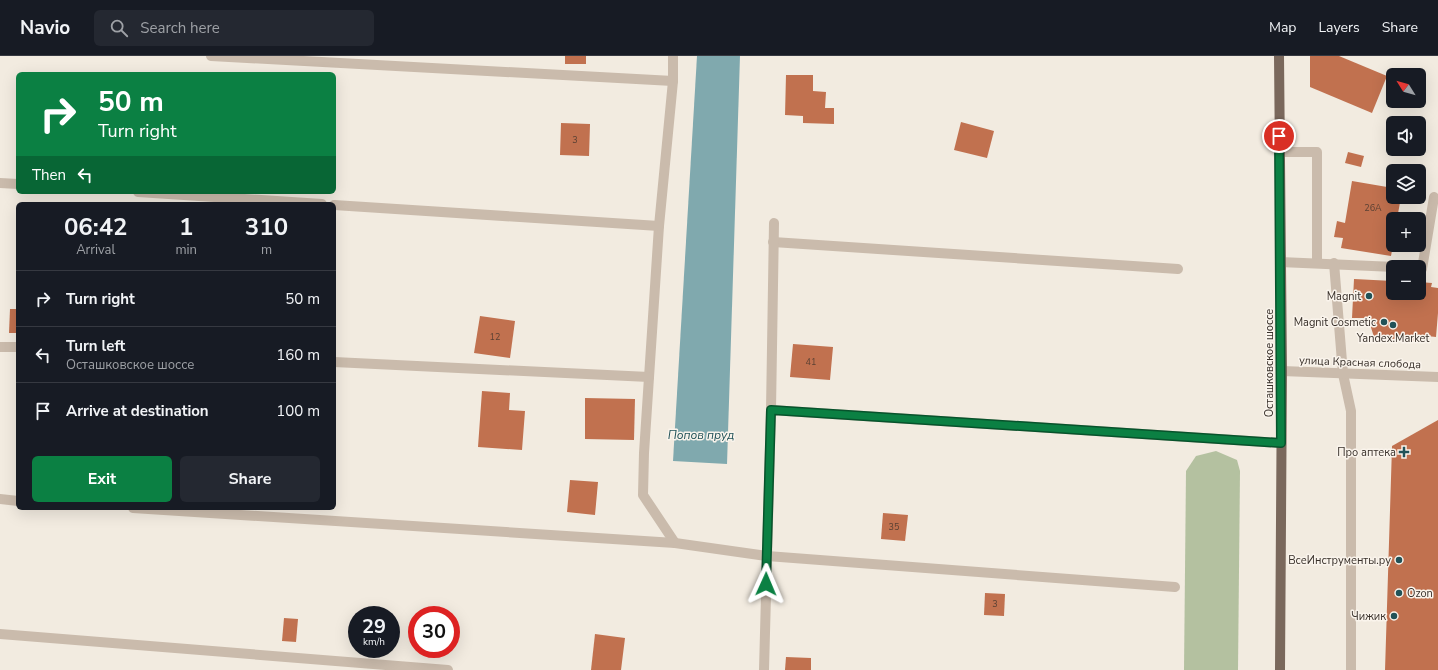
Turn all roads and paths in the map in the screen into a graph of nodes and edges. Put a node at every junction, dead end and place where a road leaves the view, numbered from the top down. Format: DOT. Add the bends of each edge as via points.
graph roads {
  1 [pos="212,56"];
  2 [pos="673,56"];
  3 [pos="1279,56"];
  4 [pos="673,81"];
  5 [pos="1279,152"];
  6 [pos="0,183"];
  7 [pos="16,184"];
  8 [pos="169,194"];
  9 [pos="1434,197"];
  10 [pos="291,202"];
  11 [pos="336,205"];
  12 [pos="774,223"];
  13 [pos="659,226"];
  14 [pos="773,242"];
  15 [pos="1424,260"];
  16 [pos="1280,262"];
  17 [pos="1317,262"];
  18 [pos="1334,263"];
  19 [pos="1386,266"];
  20 [pos="1178,269"];
  21 [pos="0,347"];
  22 [pos="16,347"];
  23 [pos="336,362"];
  24 [pos="1282,372"];
  25 [pos="1343,374"];
  26 [pos="649,377"];
  27 [pos="1438,377"];
  28 [pos="771,410"];
  29 [pos="1281,443"];
  30 [pos="0,500"];
  31 [pos="16,501"];
  32 [pos="164,510"];
  33 [pos="675,543"];
  34 [pos="767,556"];
  35 [pos="1175,587"];
  36 [pos="0,634"];
  37 [pos="448,670"];
  38 [pos="764,670"];
  39 [pos="1280,670"];
  40 [pos="1351,670"];
  1 -- 4 [label="street"];
  2 -- 4 [label="street"];
  3 -- 5 [label="main road, Осташковское шоссе"];
  4 -- 13 [label="street"];
  5 -- 16 [label="main road, Осташковское шоссе"];
  5 -- 17 [label="street" via="1317,152"];
  6 -- 7 [label="street"];
  8 -- 10 [label="street"];
  9 -- 15 [label="street"];
  11 -- 13 [label="street"];
  12 -- 14 [label="street"];
  13 -- 26 [label="street"];
  14 -- 20 [label="street"];
  14 -- 28 [label="street"];
  16 -- 17 [label="street"];
  16 -- 24 [label="main road, Осташковское шоссе"];
  17 -- 18 [label="street"];
  18 -- 19 [label="street"];
  18 -- 25 [label="street"];
  21 -- 22 [label="street"];
  23 -- 26 [label="street"];
  24 -- 25 [label="street, улица Красная слобода"];
  24 -- 29 [label="main road, Осташковское шоссе"];
  25 -- 27 [label="street, улица Красная слобода"];
  25 -- 40 [label="street" via="1351,411"];
  26 -- 33 [label="street" via="643,495"];
  28 -- 29 [label="street"];
  28 -- 34 [label="street"];
  29 -- 39 [label="main road, Осташковское шоссе"];
  30 -- 31 [label="street"];
  32 -- 33 [label="street"];
  33 -- 34 [label="street"];
  34 -- 35 [label="street"];
  34 -- 38 [label="street"];
  36 -- 37 [label="street"];
}
